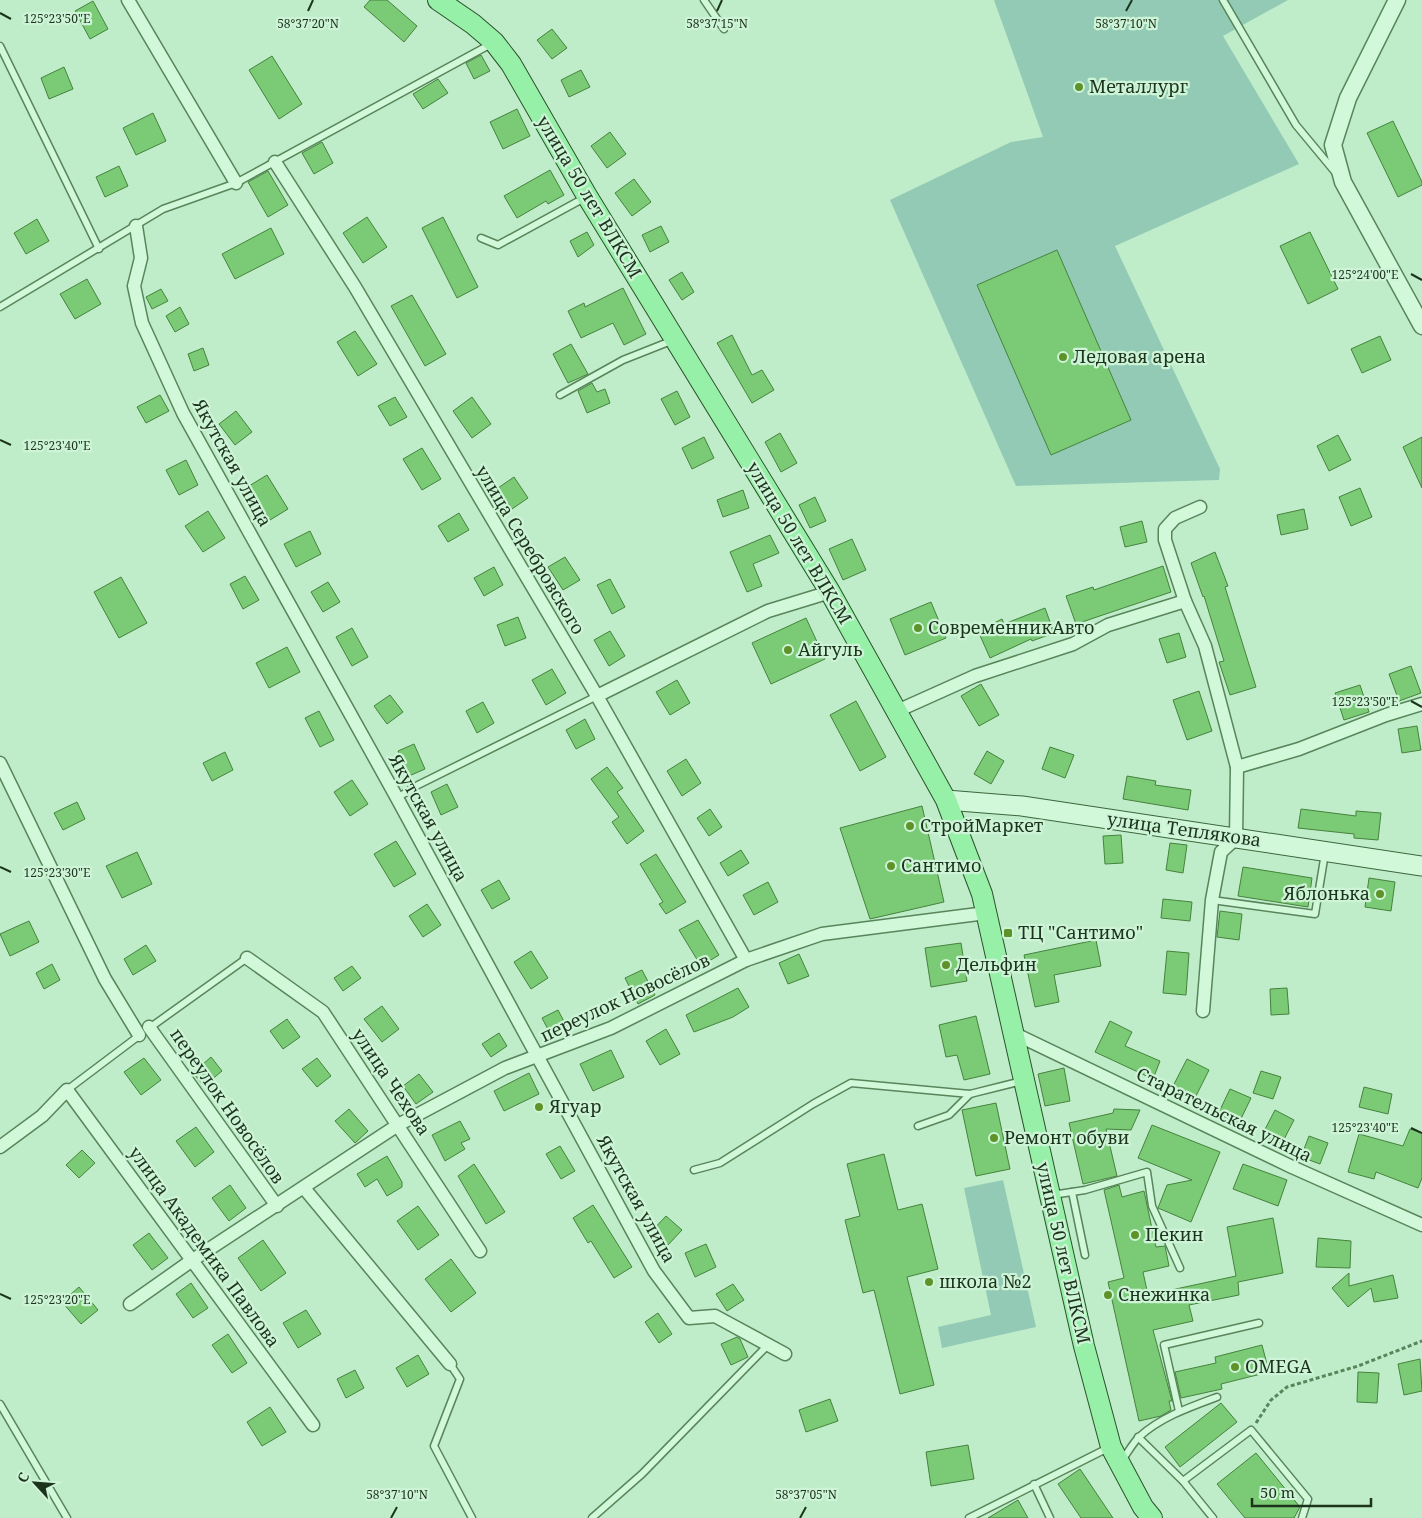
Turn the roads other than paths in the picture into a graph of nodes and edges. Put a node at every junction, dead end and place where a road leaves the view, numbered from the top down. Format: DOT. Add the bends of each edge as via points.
graph roads {
  1 [pos="128,0"];
  2 [pos="438,0"];
  3 [pos="704,0"];
  4 [pos="1223,0"];
  5 [pos="1397,0"];
  6 [pos="724,29"];
  7 [pos="494,42"];
  8 [pos="0,46"];
  9 [pos="275,162"];
  10 [pos="1343,182"];
  11 [pos="236,183"];
  12 [pos="587,196"];
  13 [pos="136,226"];
  14 [pos="481,238"];
  15 [pos="99,249"];
  16 [pos="0,307"];
  17 [pos="1422,326"];
  18 [pos="674,339"];
  19 [pos="560,395"];
  20 [pos="1200,506"];
  21 [pos="830,592"];
  22 [pos="1185,601"];
  23 [pos="598,696"];
  24 [pos="1422,704"];
  25 [pos="897,711"];
  26 [pos="0,763"];
  27 [pos="1237,766"];
  28 [pos="397,798"];
  29 [pos="946,800"];
  30 [pos="1236,838"];
  31 [pos="1326,851"];
  32 [pos="1422,866"];
  33 [pos="1212,900"];
  34 [pos="986,913"];
  35 [pos="247,958"];
  36 [pos="746,960"];
  37 [pos="1203,1011"];
  38 [pos="144,1031"];
  39 [pos="1013,1032"];
  40 [pos="538,1057"];
  41 [pos="1023,1081"];
  42 [pos="67,1090"];
  43 [pos="970,1094"];
  44 [pos="398,1125"];
  45 [pos="918,1126"];
  46 [pos="0,1147"];
  47 [pos="694,1170"];
  48 [pos="304,1188"];
  49 [pos="1072,1192"];
  50 [pos="1051,1195"];
  51 [pos="277,1206"];
  52 [pos="1422,1225"];
  53 [pos="480,1251"];
  54 [pos="1086,1255"];
  55 [pos="191,1261"];
  56 [pos="1180,1268"];
  57 [pos="130,1304"];
  58 [pos="1259,1323"];
  59 [pos="767,1346"];
  60 [pos="785,1354"];
  61 [pos="450,1364"];
  62 [pos="1217,1397"];
  63 [pos="0,1404"];
  64 [pos="1180,1411"];
  65 [pos="313,1425"];
  66 [pos="1138,1437"];
  67 [pos="1115,1456"];
  68 [pos="1184,1481"];
  69 [pos="1034,1484"];
  70 [pos="67,1518"];
  71 [pos="472,1518"];
  72 [pos="592,1518"];
  73 [pos="969,1518"];
  74 [pos="1050,1518"];
  75 [pos="1152,1518"];
  76 [pos="1213,1518"];
  77 [pos="1302,1518"];
  1 -- 11 [label="street"];
  2 -- 7 [label="main road, улица 50 лет ВЛКСМ"];
  3 -- 6 [label="lane"];
  4 -- 10 [label="lane" via="1296,125"];
  5 -- 10 [label="street" via="1348,98 1333,144"];
  7 -- 9 [label="lane"];
  7 -- 12 [label="main road, улица 50 лет ВЛКСМ" via="511,64"];
  8 -- 15 [label="lane"];
  9 -- 11 [label="lane"];
  9 -- 23 [label="street, улица Серебровского" via="355,287"];
  10 -- 17 [label="street"];
  11 -- 13 [label="lane" via="163,209"];
  12 -- 14 [label="lane" via="498,245"];
  12 -- 18 [label="main road, улица 50 лет ВЛКСМ"];
  13 -- 15 [label="lane"];
  13 -- 28 [label="street, Якутская улица" via="141,258 134,286 142,323 183,413"];
  15 -- 16 [label="lane"];
  18 -- 19 [label="lane" via="623,360"];
  18 -- 21 [label="main road, улица 50 лет ВЛКСМ"];
  20 -- 22 [label="street" via="1175,518 1165,530 1164,540"];
  21 -- 23 [label="street" via="768,611"];
  21 -- 25 [label="main road, улица 50 лет ВЛКСМ"];
  22 -- 25 [label="street" via="1108,625 1073,644 975,676"];
  22 -- 27 [label="street" via="1205,646"];
  23 -- 28 [label="lane"];
  23 -- 36 [label="street, улица Серебровского"];
  24 -- 27 [label="street" via="1299,749"];
  25 -- 29 [label="main road, улица 50 лет ВЛКСМ"];
  26 -- 38 [label="street" via="105,978"];
  27 -- 30 [label="street"];
  28 -- 40 [label="street, Якутская улица"];
  29 -- 30 [label="main road, улица Теплякова" via="1022,806"];
  29 -- 34 [label="main road, улица 50 лет ВЛКСМ" via="975,871"];
  30 -- 31 [label="main road, улица Теплякова"];
  30 -- 33 [label="street" via="1220,852"];
  31 -- 32 [label="main road, улица Теплякова"];
  31 -- 33 [label="lane" via="1315,914"];
  33 -- 37 [label="street"];
  34 -- 36 [label="street, переулок Новосёлов" via="822,934"];
  34 -- 39 [label="main road, улица 50 лет ВЛКСМ"];
  35 -- 38 [label="lane"];
  35 -- 44 [label="street, улица Чехова" via="323,1012"];
  36 -- 40 [label="street, переулок Новосёлов" via="611,1028"];
  38 -- 42 [label="lane"];
  38 -- 51 [label="street, переулок Новосёлов"];
  39 -- 41 [label="main road, улица 50 лет ВЛКСМ"];
  39 -- 52 [label="street, Старательская улица" via="1292,1167"];
  40 -- 44 [label="street, переулок Новосёлов" via="505,1068"];
  40 -- 59 [label="street, Якутская улица" via="654,1271 689,1318 715,1316"];
  41 -- 43 [label="lane"];
  41 -- 50 [label="main road, улица 50 лет ВЛКСМ"];
  42 -- 46 [label="street" via="42,1116"];
  42 -- 55 [label="street, улица Академика Павлова"];
  43 -- 45 [label="lane" via="949,1115"];
  43 -- 47 [label="lane" via="851,1083 720,1163"];
  44 -- 48 [label="street, переулок Новосёлов"];
  44 -- 53 [label="street, улица Чехова"];
  48 -- 51 [label="street, переулок Новосёлов"];
  48 -- 61 [label="street, переулок Новосёлов"];
  49 -- 50 [label="lane"];
  49 -- 54 [label="lane"];
  49 -- 56 [label="lane" via="1147,1172 1152,1206"];
  50 -- 67 [label="main road, улица 50 лет ВЛКСМ" via="1084,1346"];
  51 -- 55 [label="street, переулок Новосёлов"];
  55 -- 57 [label="street, переулок Новосёлов"];
  55 -- 65 [label="street, улица Академика Павлова"];
  58 -- 64 [label="lane" via="1164,1345"];
  59 -- 60 [label="street, Якутская улица"];
  59 -- 72 [label="lane" via="642,1474"];
  61 -- 71 [label="lane" via="460,1379 434,1446"];
  62 -- 64 [label="lane"];
  63 -- 70 [label="lane"];
  64 -- 66 [label="lane"];
  66 -- 67 [label="lane"];
  66 -- 68 [label="lane"];
  67 -- 69 [label="lane"];
  67 -- 75 [label="main road, улица 50 лет ВЛКСМ"];
  68 -- 76 [label="lane"];
  68 -- 77 [label="lane" via="1251,1430 1308,1498"];
  69 -- 73 [label="lane"];
  69 -- 74 [label="lane"];
}
